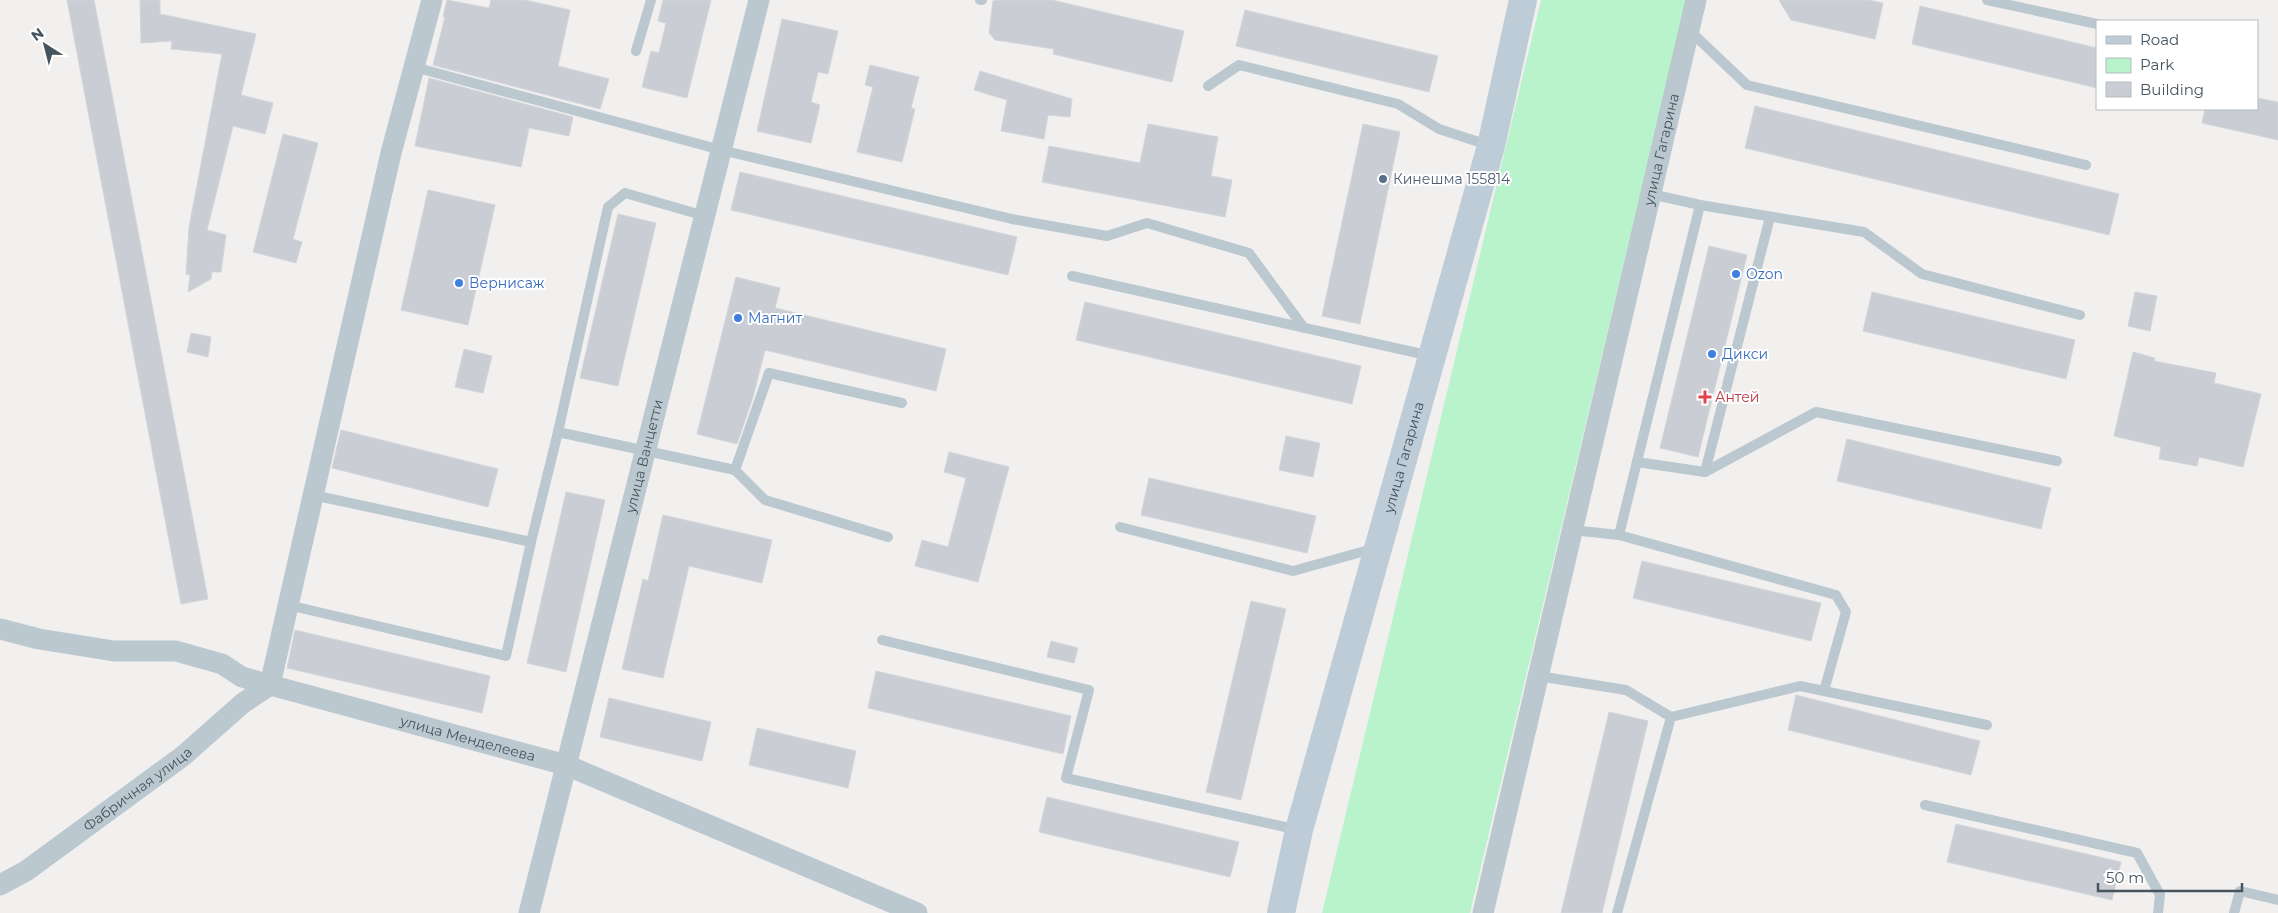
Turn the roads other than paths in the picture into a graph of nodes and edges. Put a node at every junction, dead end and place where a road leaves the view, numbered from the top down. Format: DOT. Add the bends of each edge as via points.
graph roads {
  1 [pos="432,0"];
  2 [pos="651,0"];
  3 [pos="759,0"];
  4 [pos="1522,0"];
  5 [pos="1696,0"];
  6 [pos="1987,0"];
  7 [pos="2096,24"];
  8 [pos="1689,30"];
  9 [pos="636,51"];
  10 [pos="414,67"];
  11 [pos="1208,86"];
  12 [pos="1492,146"];
  13 [pos="721,150"];
  14 [pos="2086,165"];
  15 [pos="1651,194"];
  16 [pos="1700,206"];
  17 [pos="705,216"];
  18 [pos="1770,217"];
  19 [pos="1072,276"];
  20 [pos="2080,315"];
  21 [pos="1304,328"];
  22 [pos="1432,357"];
  23 [pos="902,403"];
  24 [pos="558,432"];
  25 [pos="646,449"];
  26 [pos="2057,461"];
  27 [pos="1637,462"];
  28 [pos="735,470"];
  29 [pos="1705,472"];
  30 [pos="313,495"];
  31 [pos="1120,528"];
  32 [pos="1572,530"];
  33 [pos="1619,535"];
  34 [pos="888,537"];
  35 [pos="532,542"];
  36 [pos="1379,547"];
  37 [pos="288,605"];
  38 [pos="0,629"];
  39 [pos="882,640"];
  40 [pos="1538,676"];
  41 [pos="270,685"];
  42 [pos="1824,691"];
  43 [pos="1671,717"];
  44 [pos="1987,725"];
  45 [pos="566,765"];
  46 [pos="1925,805"];
  47 [pos="1299,830"];
  48 [pos="0,885"];
  49 [pos="2278,900"];
  50 [pos="529,913"];
  51 [pos="917,913"];
  52 [pos="1281,913"];
  53 [pos="1483,913"];
  54 [pos="1617,913"];
  55 [pos="2158,913"];
  56 [pos="2234,913"];
  1 -- 10 [label="street"];
  2 -- 9 [label="lane"];
  3 -- 13 [label="street, улица Ванцетти"];
  4 -- 12 [label="street, улица Гагарина"];
  5 -- 8 [label="street, улица Гагарина"];
  6 -- 7 [label="lane"];
  8 -- 14 [label="lane" via="1747,85"];
  8 -- 15 [label="street, улица Гагарина"];
  10 -- 13 [label="lane"];
  10 -- 30 [label="street" via="388,163"];
  11 -- 12 [label="lane" via="1239,65 1398,104 1439,129"];
  12 -- 22 [label="street, улица Гагарина"];
  13 -- 17 [label="street, улица Ванцетти"];
  13 -- 21 [label="lane" via="1012,219 1107,236 1147,223 1249,253"];
  15 -- 16 [label="lane"];
  15 -- 32 [label="street, улица Гагарина"];
  16 -- 18 [label="lane"];
  16 -- 27 [label="lane"];
  17 -- 24 [label="lane" via="625,193 608,207"];
  17 -- 25 [label="street, улица Ванцетти"];
  18 -- 20 [label="lane" via="1864,232 1922,274"];
  18 -- 29 [label="lane"];
  19 -- 21 [label="lane"];
  21 -- 22 [label="lane"];
  22 -- 36 [label="street, улица Гагарина"];
  23 -- 28 [label="lane" via="769,373"];
  24 -- 25 [label="lane"];
  24 -- 35 [label="lane"];
  25 -- 28 [label="lane"];
  25 -- 45 [label="street, улица Ванцетти"];
  26 -- 29 [label="lane" via="1816,412"];
  27 -- 29 [label="lane"];
  27 -- 33 [label="lane"];
  28 -- 34 [label="lane" via="765,500"];
  30 -- 35 [label="lane"];
  30 -- 37 [label="street"];
  31 -- 36 [label="lane" via="1293,571"];
  32 -- 33 [label="lane"];
  32 -- 40 [label="street, улица Гагарина"];
  33 -- 42 [label="lane" via="1836,595 1846,612"];
  35 -- 37 [label="lane" via="506,656"];
  36 -- 47 [label="street, улица Гагарина"];
  37 -- 41 [label="street"];
  38 -- 41 [label="street, улица Менделеева" via="114,651 176,651 222,664 242,677"];
  39 -- 47 [label="lane" via="1089,690 1066,778"];
  40 -- 43 [label="lane" via="1626,690"];
  40 -- 53 [label="street, улица Гагарина"];
  41 -- 45 [label="street, улица Менделеева"];
  41 -- 48 [label="street, Фабричная улица" via="243,703 183,756 26,871"];
  42 -- 43 [label="lane" via="1800,686"];
  42 -- 44 [label="lane"];
  43 -- 54 [label="lane"];
  45 -- 50 [label="street, улица Ванцетти"];
  45 -- 51 [label="street, улица Менделеева"];
  46 -- 55 [label="lane" via="2137,853 2160,895"];
  47 -- 52 [label="street, улица Гагарина"];
  49 -- 56 [label="lane" via="2240,891"];
}
